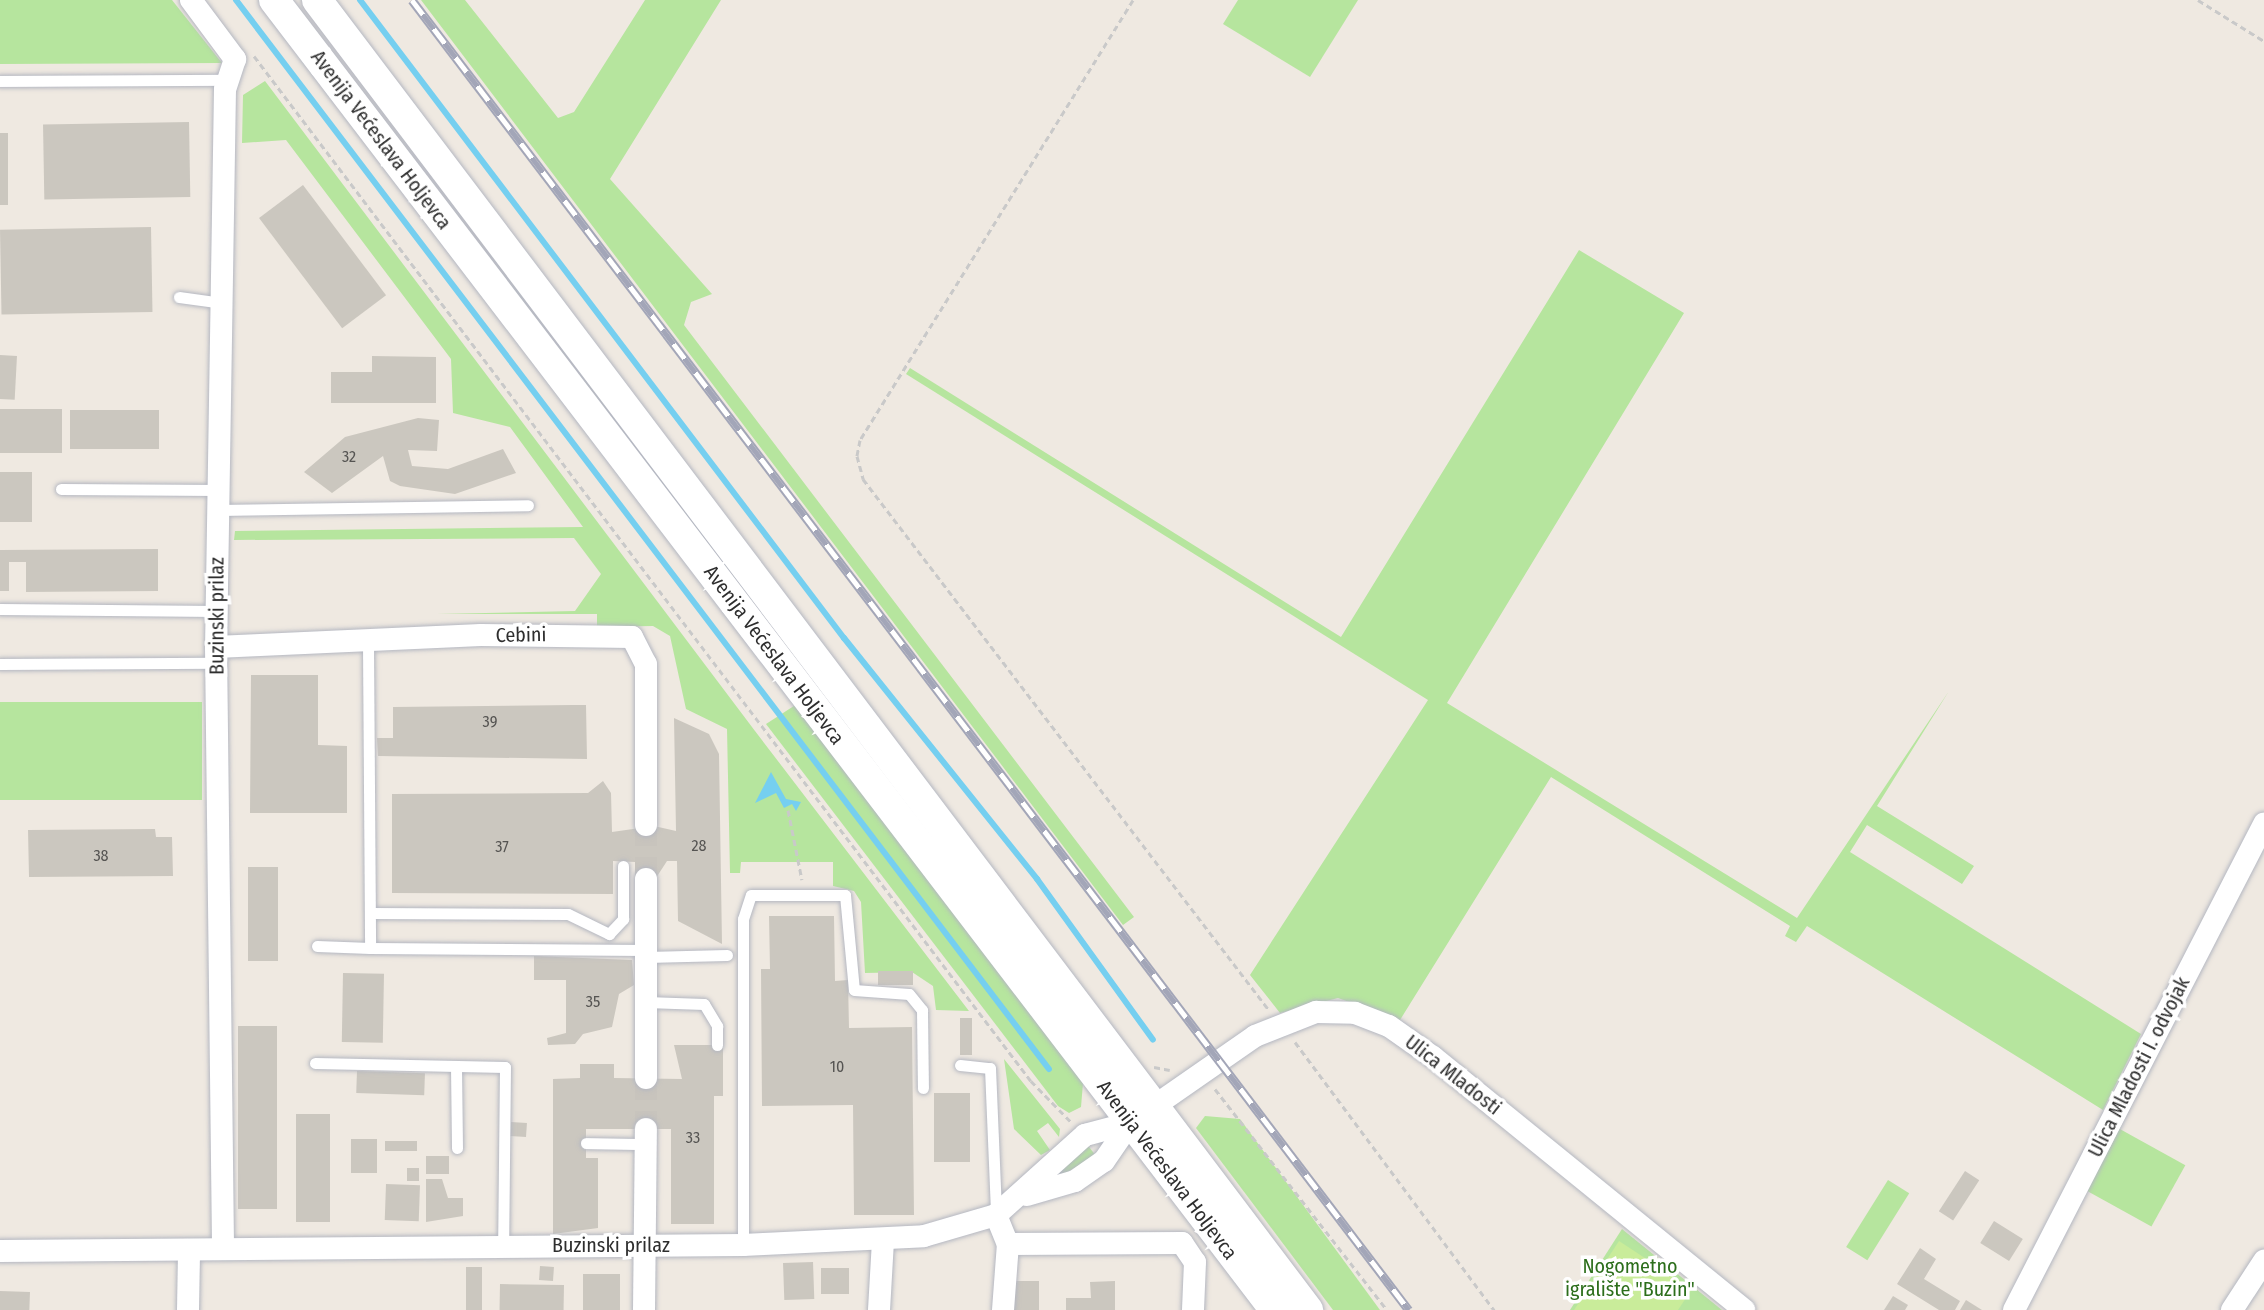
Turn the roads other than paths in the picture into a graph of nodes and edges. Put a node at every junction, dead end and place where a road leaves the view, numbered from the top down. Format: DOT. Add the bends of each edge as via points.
graph roads {
  1 [pos="191,0"];
  2 [pos="274,0"];
  3 [pos="317,0"];
  4 [pos="229,80"];
  5 [pos="0,81"];
  6 [pos="179,297"];
  7 [pos="222,303"];
  8 [pos="61,489"];
  9 [pos="219,500"];
  10 [pos="528,505"];
  11 [pos="0,609"];
  12 [pos="217,611"];
  13 [pos="368,645"];
  14 [pos="216,655"];
  15 [pos="0,664"];
  16 [pos="2264,824"];
  17 [pos="646,825"];
  18 [pos="623,866"];
  19 [pos="646,879"];
  20 [pos="370,913"];
  21 [pos="317,946"];
  22 [pos="370,948"];
  23 [pos="646,953"];
  24 [pos="727,955"];
  25 [pos="646,1002"];
  26 [pos="717,1045"];
  27 [pos="315,1063"];
  28 [pos="960,1065"];
  29 [pos="456,1066"];
  30 [pos="646,1078"];
  31 [pos="923,1088"];
  32 [pos="1142,1115"];
  33 [pos="646,1136"];
  34 [pos="586,1143"];
  35 [pos="457,1148"];
  36 [pos="1027,1195"];
  37 [pos="996,1215"];
  38 [pos="883,1241"];
  39 [pos="1008,1244"];
  40 [pos="503,1245"];
  41 [pos="644,1245"];
  42 [pos="743,1245"];
  43 [pos="223,1248"];
  44 [pos="189,1250"];
  45 [pos="0,1251"];
  46 [pos="2264,1261"];
  47 [pos="188,1310"];
  48 [pos="644,1310"];
  49 [pos="879,1310"];
  50 [pos="1003,1310"];
  51 [pos="1193,1310"];
  52 [pos="1275,1310"];
  53 [pos="1308,1310"];
  54 [pos="1744,1310"];
  55 [pos="2014,1310"];
  56 [pos="2232,1310"];
  1 -- 4 [label="street, Buzinski prilaz" via="233,55"];
  2 -- 32 [label="main road, Avenija Većeslava Holjevca"];
  3 -- 32 [label="main road, Avenija Većeslava Holjevca"];
  4 -- 5 [label="lane"];
  4 -- 7 [label="street, Buzinski prilaz"];
  6 -- 7 [label="lane"];
  7 -- 9 [label="street, Buzinski prilaz"];
  8 -- 9 [label="lane"];
  9 -- 10 [label="lane"];
  9 -- 12 [label="street, Buzinski prilaz"];
  11 -- 12 [label="lane"];
  12 -- 14 [label="street, Buzinski prilaz"];
  13 -- 14 [label="street, Cebini"];
  13 -- 17 [label="street, Cebini" via="481,635 632,637 646,664"];
  13 -- 20 [label="lane"];
  14 -- 15 [label="lane"];
  14 -- 43 [label="street, Buzinski prilaz"];
  16 -- 55 [label="street, Ulica Mladosti I. odvojak"];
  18 -- 20 [label="lane" via="623,919 609,934 568,914"];
  19 -- 23 [label="street"];
  20 -- 22 [label="lane"];
  21 -- 22 [label="lane"];
  22 -- 23 [label="lane"];
  23 -- 24 [label="lane"];
  23 -- 25 [label="street"];
  25 -- 26 [label="lane" via="704,1004 717,1026"];
  25 -- 30 [label="street"];
  27 -- 29 [label="lane"];
  28 -- 37 [label="lane" via="990,1068"];
  29 -- 35 [label="lane"];
  29 -- 40 [label="lane" via="505,1067"];
  31 -- 42 [label="lane" via="917,999 854,990 845,895 759,892 746,901"];
  32 -- 36 [label="street, Buzinski prilaz" via="1085,1135"];
  32 -- 36 [label="street, Buzinski prilaz" via="1104,1161 1075,1181"];
  32 -- 52 [label="main road, Avenija Većeslava Holjevca"];
  32 -- 53 [label="main road, Avenija Većeslava Holjevca"];
  32 -- 54 [label="street, Ulica Mladosti" via="1280,1024 1327,1011 1389,1026"];
  33 -- 34 [label="lane"];
  33 -- 41 [label="street"];
  36 -- 37 [label="street, Buzinski prilaz"];
  37 -- 38 [label="street, Buzinski prilaz" via="949,1231"];
  37 -- 39 [label="street"];
  38 -- 42 [label="street, Buzinski prilaz"];
  38 -- 49 [label="street"];
  39 -- 50 [label="street"];
  39 -- 51 [label="street" via="1172,1242 1188,1247 1195,1262"];
  40 -- 41 [label="street, Buzinski prilaz"];
  40 -- 43 [label="street, Buzinski prilaz"];
  41 -- 42 [label="street, Buzinski prilaz"];
  41 -- 48 [label="street"];
  43 -- 44 [label="street, Buzinski prilaz"];
  44 -- 45 [label="street, Buzinski prilaz"];
  44 -- 47 [label="street"];
  46 -- 56 [label="street"];
}
